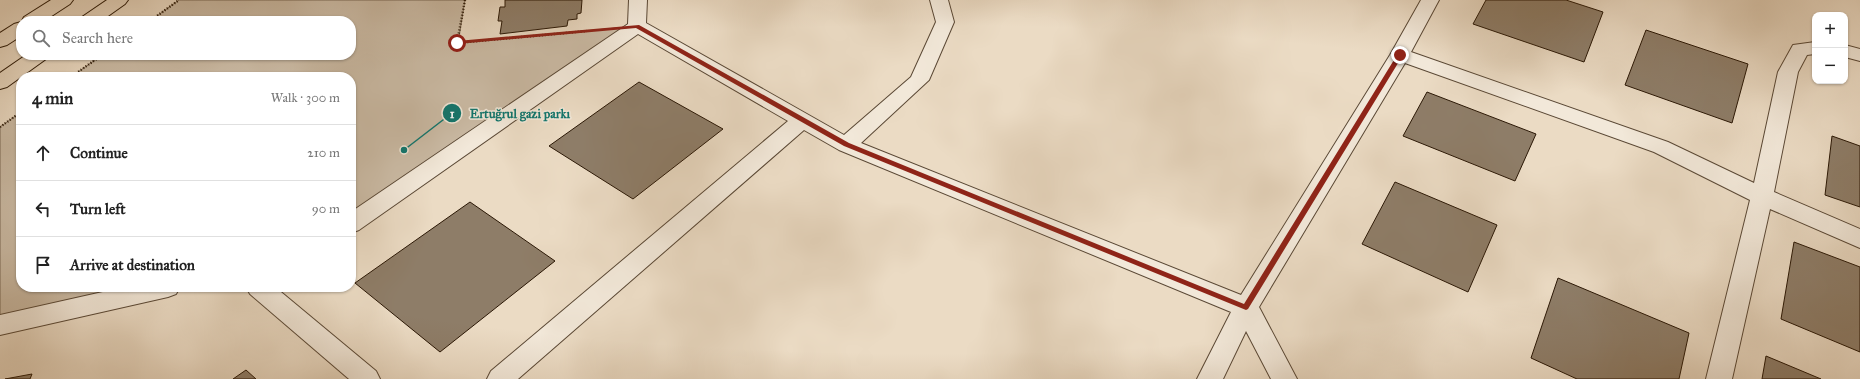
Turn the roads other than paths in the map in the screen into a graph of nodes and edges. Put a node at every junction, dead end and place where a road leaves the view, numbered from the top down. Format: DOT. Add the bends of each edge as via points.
graph roads {
  1 [pos="64,0"];
  2 [pos="120,0"];
  3 [pos="638,0"];
  4 [pos="939,0"];
  5 [pos="1430,0"];
  6 [pos="40,16"];
  7 [pos="96,16"];
  8 [pos="637,26"];
  9 [pos="16,29"];
  10 [pos="16,30"];
  11 [pos="0,34"];
  12 [pos="0,41"];
  13 [pos="1812,48"];
  14 [pos="1848,52"];
  15 [pos="1400,55"];
  16 [pos="1860,55"];
  17 [pos="32,60"];
  18 [pos="0,82"];
  19 [pos="802,120"];
  20 [pos="846,145"];
  21 [pos="1762,196"];
  22 [pos="356,221"];
  23 [pos="1860,239"];
  24 [pos="146,292"];
  25 [pos="264,292"];
  26 [pos="1246,307"];
  27 [pos="0,325"];
  28 [pos="367,379"];
  29 [pos="500,379"];
  30 [pos="1210,379"];
  31 [pos="1284,379"];
  32 [pos="1719,379"];
  1 -- 6 [label="main road"];
  2 -- 7 [label="main road"];
  3 -- 8 [label="street"];
  4 -- 20 [label="street" via="945,22 919,80"];
  5 -- 15 [label="street"];
  8 -- 19 [label="street"];
  8 -- 22 [label="street"];
  9 -- 11 [label="street"];
  10 -- 12 [label="main road"];
  13 -- 21 [label="street" via="1800,49 1788,72"];
  14 -- 16 [label="street"];
  15 -- 21 [label="street" via="1661,147"];
  15 -- 26 [label="street"];
  17 -- 18 [label="main road"];
  19 -- 20 [label="street"];
  19 -- 29 [label="street"];
  20 -- 26 [label="street"];
  21 -- 23 [label="street"];
  21 -- 32 [label="street"];
  24 -- 27 [label="street"];
  25 -- 28 [label="street"];
  26 -- 30 [label="street"];
  26 -- 31 [label="street"];
}
